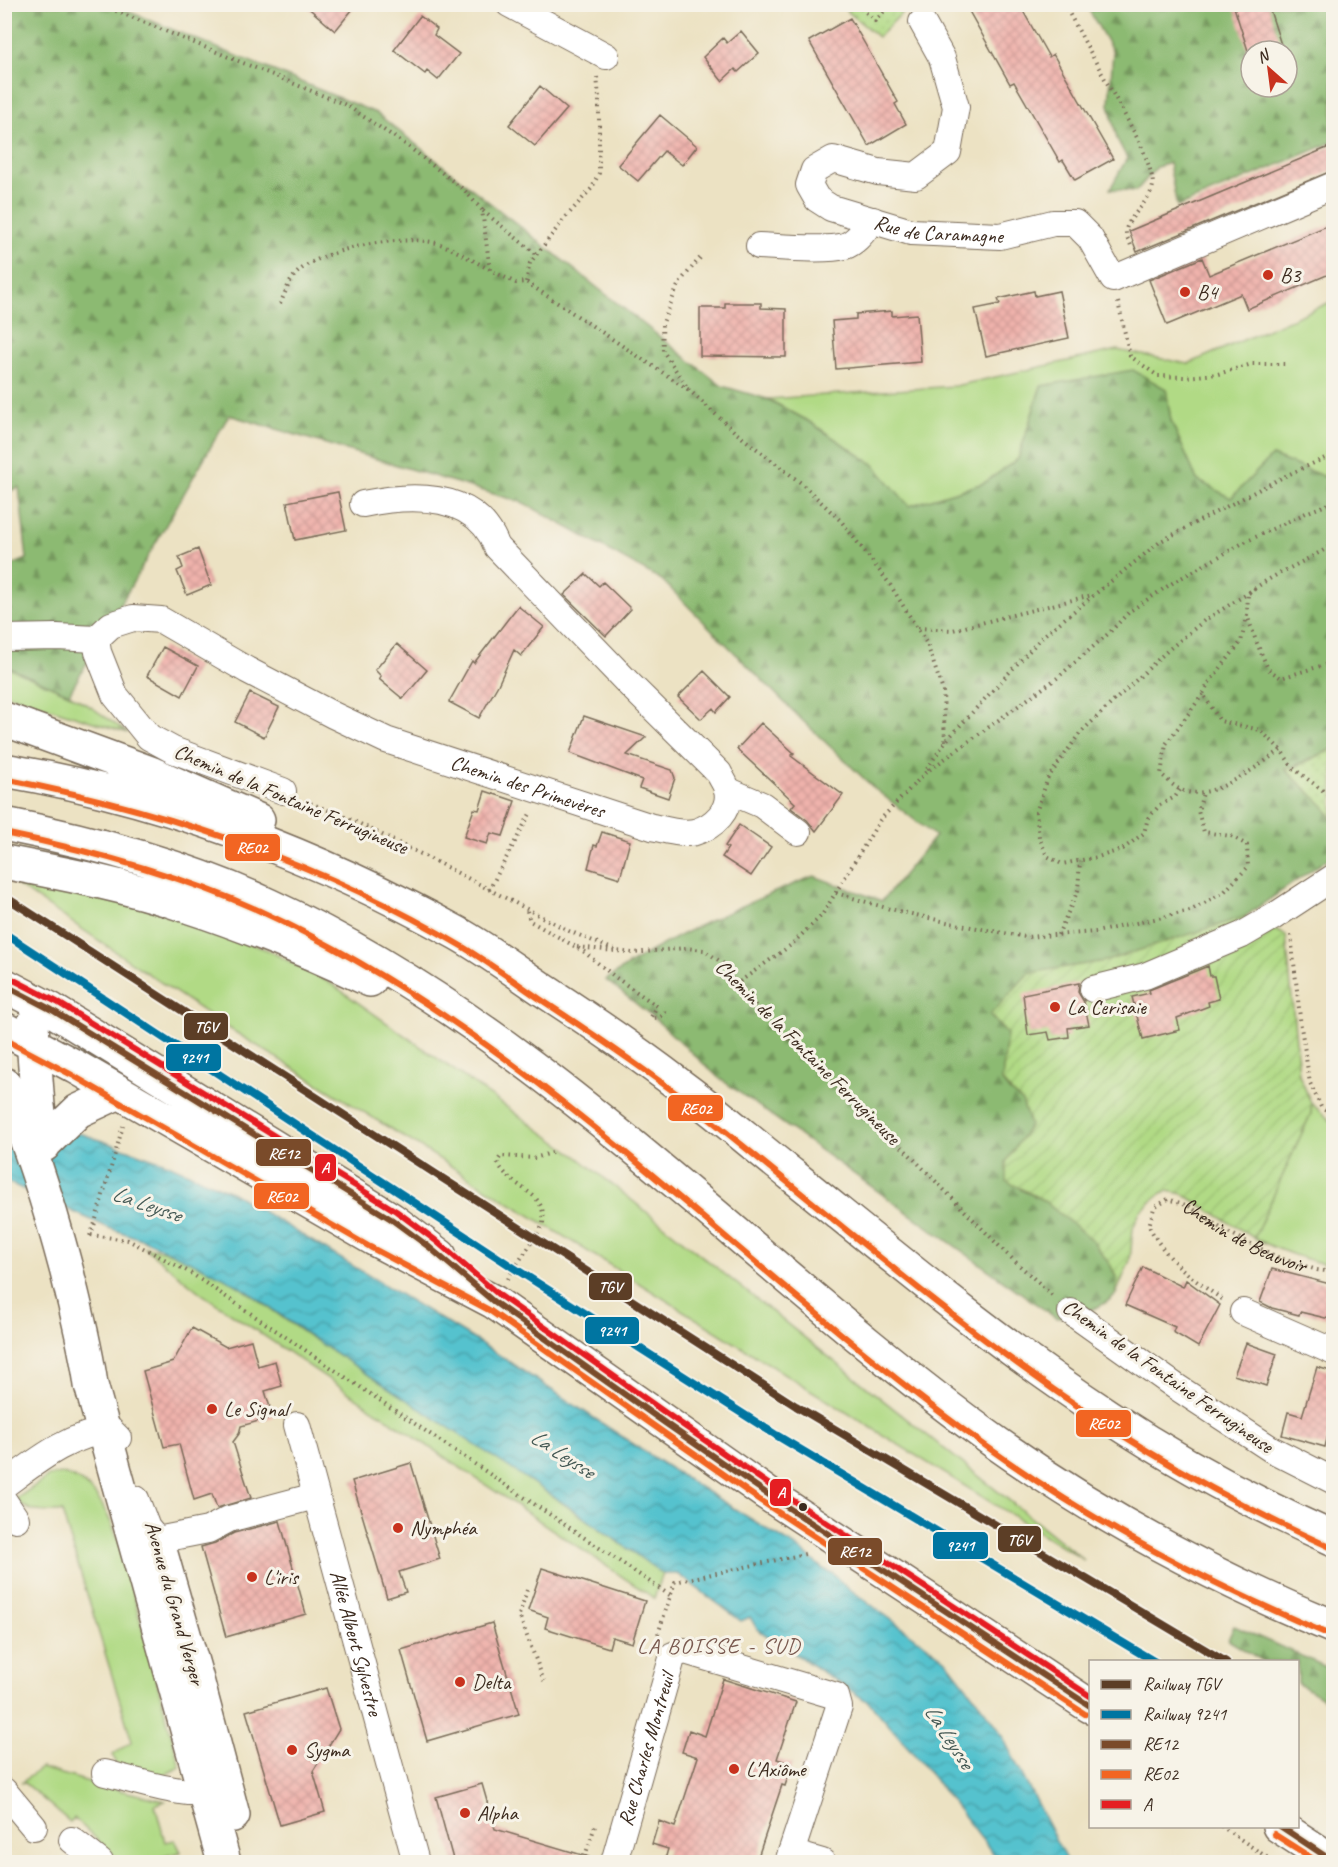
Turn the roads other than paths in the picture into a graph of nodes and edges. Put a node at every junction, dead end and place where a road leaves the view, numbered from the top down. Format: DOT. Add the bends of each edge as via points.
graph roads {
  1 [pos="509,4"];
  2 [pos="922,22"];
  3 [pos="599,53"];
  4 [pos="1334,185"];
  5 [pos="873,220"];
  6 [pos="759,246"];
  7 [pos="363,504"];
  8 [pos="4,638"];
  9 [pos="96,639"];
  10 [pos="4,719"];
  11 [pos="4,770"];
  12 [pos="727,790"];
  13 [pos="283,791"];
  14 [pos="4,824"];
  15 [pos="798,832"];
  16 [pos="4,862"];
  17 [pos="1334,877"];
  18 [pos="458,934"];
  19 [pos="4,985"];
  20 [pos="4,990"];
  21 [pos="1093,990"];
  22 [pos="4,1029"];
  23 [pos="35,1045"];
  24 [pos="508,1049"];
  25 [pos="119,1092"];
  26 [pos="18,1097"];
  27 [pos="45,1143"];
  28 [pos="40,1176"];
  29 [pos="500,1292"];
  30 [pos="1071,1312"];
  31 [pos="1243,1312"];
  32 [pos="86,1350"];
  33 [pos="1334,1352"];
  34 [pos="297,1425"];
  35 [pos="104,1431"];
  36 [pos="1334,1481"];
  37 [pos="4,1485"];
  38 [pos="315,1496"];
  39 [pos="1334,1539"];
  40 [pos="157,1540"];
  41 [pos="1334,1627"];
  42 [pos="1089,1705"];
  43 [pos="105,1773"];
  44 [pos="4,1791"];
  45 [pos="203,1791"];
  46 [pos="34,1827"];
  47 [pos="1281,1828"];
  48 [pos="72,1840"];
  49 [pos="790,1858"];
  50 [pos="1334,1862"];
  51 [pos="100,1863"];
  52 [pos="224,1863"];
  53 [pos="240,1863"];
  54 [pos="246,1863"];
  55 [pos="416,1863"];
  56 [pos="614,1863"];
  57 [pos="822,1863"];
  1 -- 3 [label="street"];
  2 -- 5 [label="street, Rue de Caramagne" via="942,58 956,106 948,152 916,176 878,172 833,159 814,170 809,185 817,199 831,208"];
  4 -- 5 [label="street, Rue de Caramagne" via="1113,279 1090,238 1075,224 1053,223 1000,236 911,232"];
  5 -- 6 [label="street" via="845,246"];
  7 -- 12 [label="street" via="422,497 445,501 485,524 497,547 719,773"];
  8 -- 9 [label="street"];
  9 -- 12 [label="street, Chemin des Primevères" via="111,625 133,618 161,620 247,670 386,740 652,827 694,832 712,824 727,804"];
  9 -- 13 [label="street, Chemin de la Fontaine Ferrugineuse" via="115,695 148,737 172,750"];
  10 -- 18 [label="main road" via="212,798 347,866"];
  11 -- 18 [label="main road" via="123,796 262,841 326,867"];
  12 -- 15 [label="street" via="762,806"];
  14 -- 24 [label="main road" via="153,860 266,903 396,973"];
  16 -- 24 [label="main road" via="136,891 240,925 354,972"];
  17 -- 21 [label="street" via="1242,935 1144,976"];
  18 -- 39 [label="main road" via="683,1088 996,1337 1107,1416 1216,1481"];
  19 -- 29 [label="main road" via="52,1010 391,1219"];
  20 -- 23 [label="main road, Avenue du Grand Verger" via="28,1014"];
  22 -- 23 [label="main road"];
  23 -- 25 [label="main road"];
  23 -- 26 [label="main road, Avenue du Grand Verger"];
  24 -- 41 [label="main road" via="660,1168 893,1364 993,1440 1076,1496 1184,1559"];
  25 -- 27 [label="main road" via="78,1111"];
  25 -- 29 [label="main road" via="375,1239"];
  26 -- 27 [label="main road, Avenue du Grand Verger"];
  26 -- 28 [label="main road, Avenue du Grand Verger"];
  27 -- 28 [label="main road, Avenue du Grand Verger"];
  28 -- 32 [label="main road, Avenue du Grand Verger"];
  29 -- 42 [label="main road" via="766,1493"];
  30 -- 36 [label="street, Chemin de la Fontaine Ferrugineuse" via="1271,1449"];
  31 -- 33 [label="street"];
  32 -- 35 [label="main road, Avenue du Grand Verger"];
  32 -- 40 [label="main road, Avenue du Grand Verger" via="116,1401"];
  34 -- 38 [label="street, Allée Albert Sylvestre"];
  35 -- 37 [label="street" via="53,1449"];
  35 -- 40 [label="street" via="110,1430 118,1438 141,1515"];
  35 -- 45 [label="main road, Avenue du Grand Verger"];
  38 -- 40 [label="street" via="229,1519 208,1530"];
  38 -- 55 [label="street, Allée Albert Sylvestre"];
  40 -- 54 [label="main road, Avenue du Grand Verger"];
  43 -- 45 [label="street" via="161,1789"];
  44 -- 46 [label="street"];
  45 -- 52 [label="main road, Avenue du Grand Verger"];
  45 -- 53 [label="street" via="215,1792"];
  47 -- 50 [label="main road"];
  48 -- 51 [label="street"];
  49 -- 56 [label="street, Rue Charles Montreuil" via="839,1707 836,1696 685,1651 673,1655"];
  49 -- 57 [label="street"];
}
